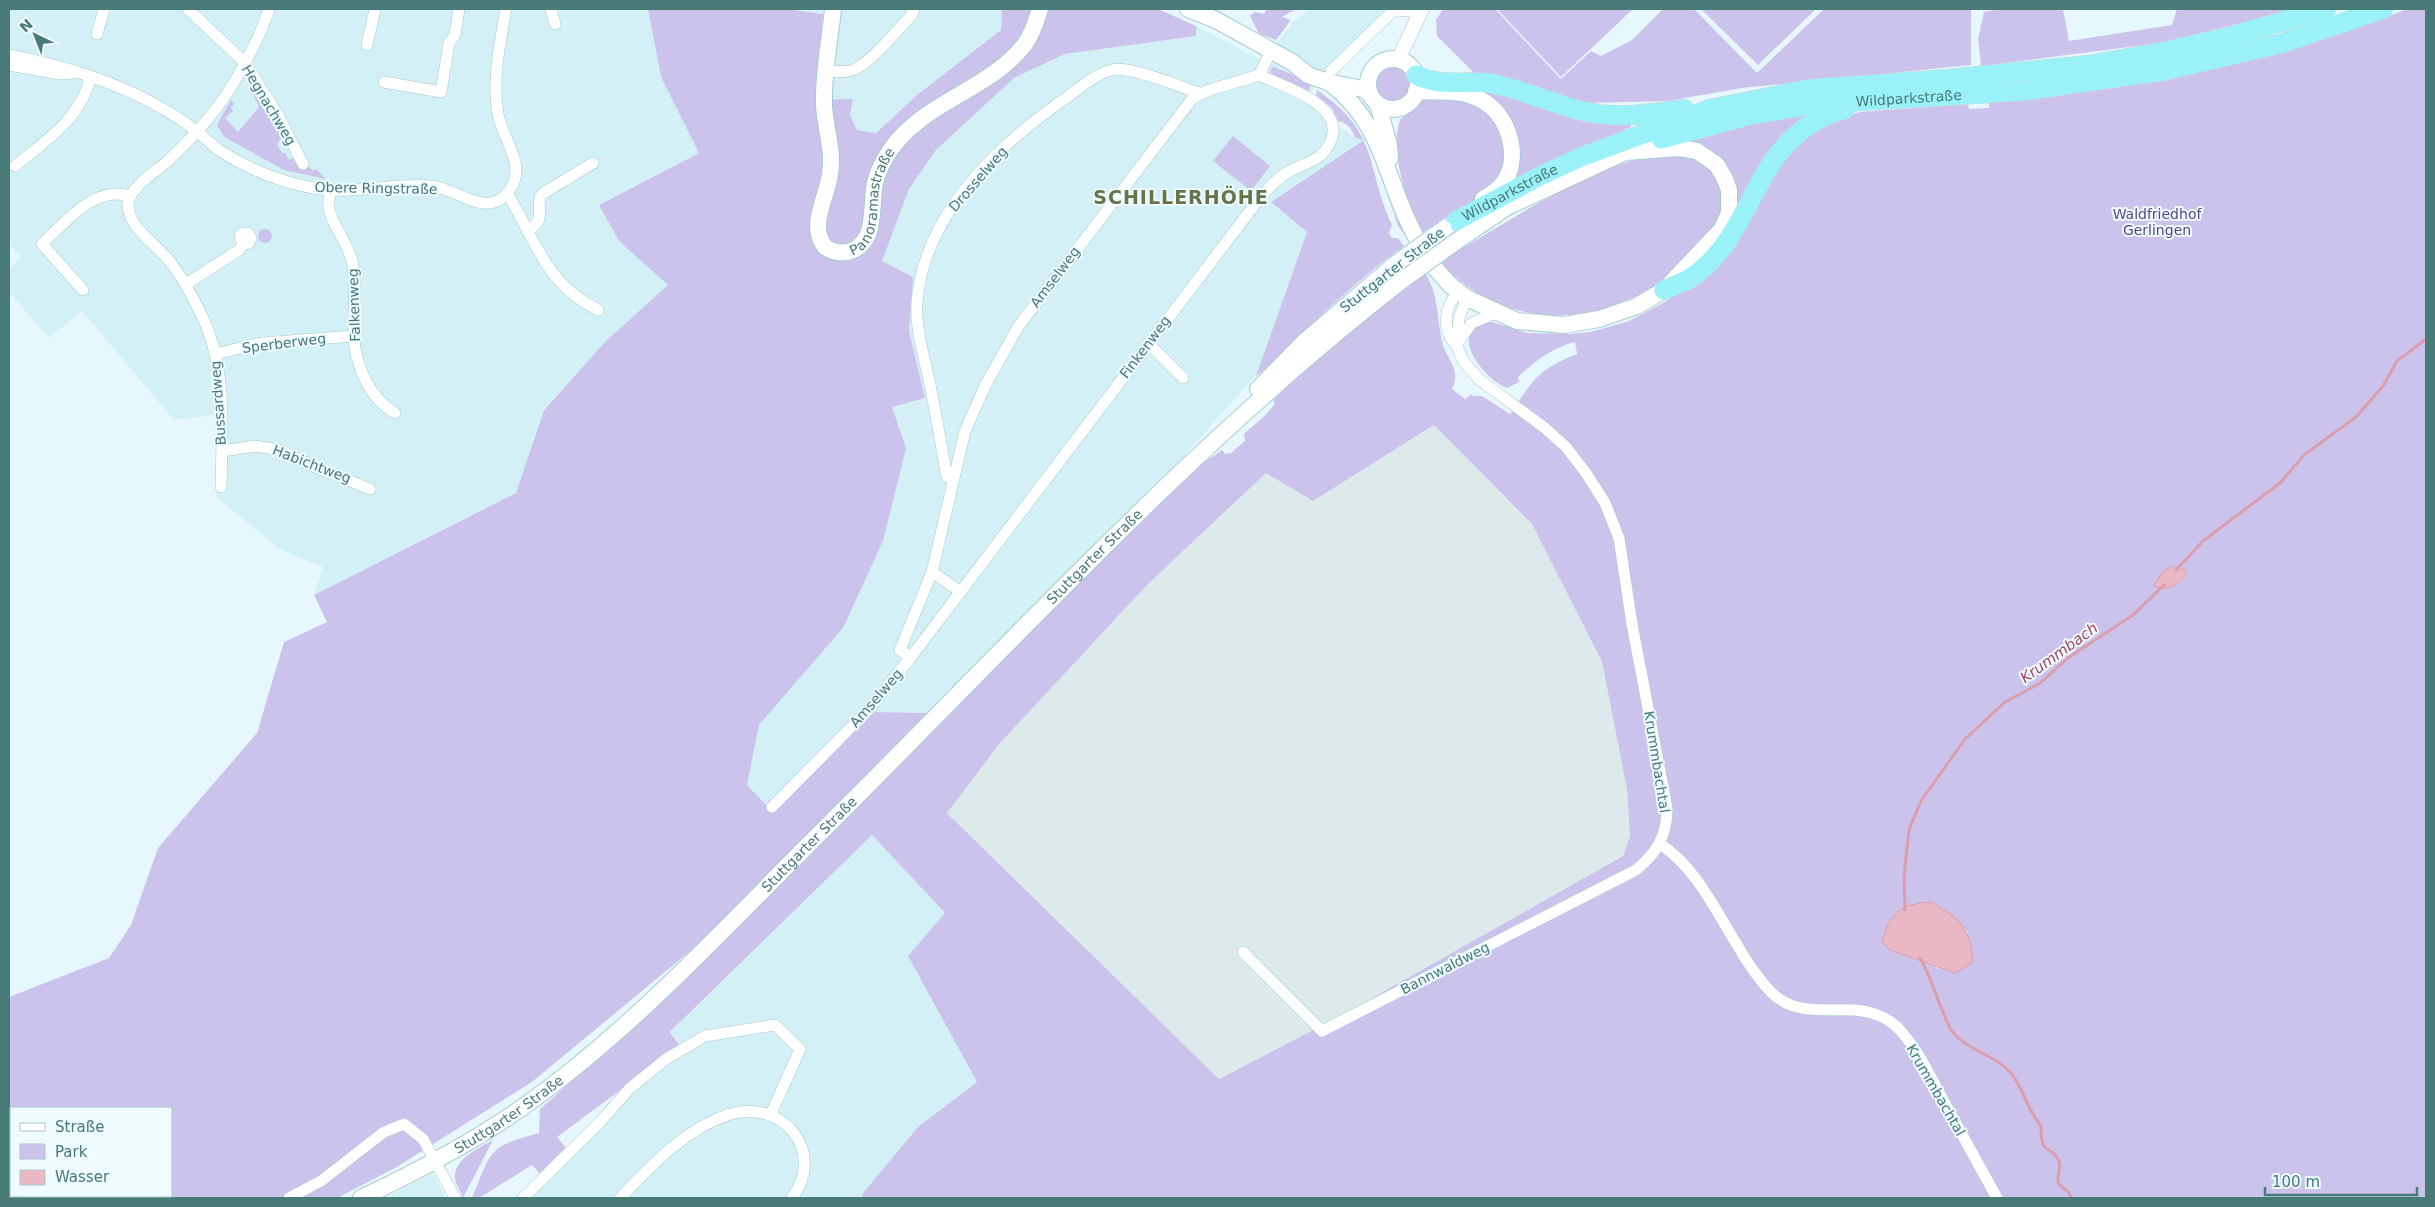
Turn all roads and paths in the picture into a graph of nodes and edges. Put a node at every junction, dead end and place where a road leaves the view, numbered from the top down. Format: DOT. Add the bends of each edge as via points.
graph roads {
  1 [pos="104,9"];
  2 [pos="188,9"];
  3 [pos="269,9"];
  4 [pos="375,9"];
  5 [pos="459,9"];
  6 [pos="506,9"];
  7 [pos="551,9"];
  8 [pos="833,9"];
  9 [pos="914,9"];
  10 [pos="1040,9"];
  11 [pos="1188,9"];
  12 [pos="2326,9"];
  13 [pos="2384,9"];
  14 [pos="1421,10"];
  15 [pos="1206,12"];
  16 [pos="555,24"];
  17 [pos="97,34"];
  18 [pos="367,45"];
  19 [pos="1271,51"];
  20 [pos="9,55"];
  21 [pos="1398,60"];
  22 [pos="244,62"];
  23 [pos="9,65"];
  24 [pos="77,73"];
  25 [pos="1370,74"];
  26 [pos="1259,75"];
  27 [pos="825,76"];
  28 [pos="1330,76"];
  29 [pos="90,77"];
  30 [pos="384,82"];
  31 [pos="1416,83"];
  32 [pos="1199,93"];
  33 [pos="1374,99"];
  34 [pos="1874,102"];
  35 [pos="1399,108"];
  36 [pos="1710,109"];
  37 [pos="198,131"];
  38 [pos="1389,146"];
  39 [pos="1624,152"];
  40 [pos="593,163"];
  41 [pos="304,164"];
  42 [pos="15,166"];
  43 [pos="1390,172"];
  44 [pos="331,190"];
  45 [pos="507,193"];
  46 [pos="130,196"];
  47 [pos="1450,225"];
  48 [pos="528,230"];
  49 [pos="1416,237"];
  50 [pos="1454,243"];
  51 [pos="243,244"];
  52 [pos="1434,267"];
  53 [pos="186,284"];
  54 [pos="83,290"];
  55 [pos="1664,290"];
  56 [pos="1463,295"];
  57 [pos="598,310"];
  58 [pos="1496,313"];
  59 [pos="354,336"];
  60 [pos="1148,343"];
  61 [pos="1457,346"];
  62 [pos="1305,351"];
  63 [pos="215,354"];
  64 [pos="1183,378"];
  65 [pos="395,413"];
  66 [pos="222,451"];
  67 [pos="953,479"];
  68 [pos="221,487"];
  69 [pos="370,489"];
  70 [pos="932,572"];
  71 [pos="961,592"];
  72 [pos="911,658"];
  73 [pos="772,808"];
  74 [pos="1660,844"];
  75 [pos="1243,952"];
  76 [pos="772,1114"];
  77 [pos="435,1161"];
  78 [pos="289,1198"];
  79 [pos="361,1198"];
  80 [pos="455,1198"];
  81 [pos="523,1198"];
  82 [pos="620,1198"];
  83 [pos="792,1198"];
  84 [pos="1997,1198"];
  1 -- 17 [label="street"];
  2 -- 22 [label="street, Hegnachweg"];
  3 -- 22 [label="street"];
  4 -- 18 [label="street"];
  5 -- 30 [label="street" via="440,92"];
  6 -- 45 [label="street" via="496,92 502,130 516,168 514,181"];
  7 -- 16 [label="street"];
  8 -- 27 [label="main road, Panoramastraße"];
  9 -- 27 [label="street" via="911,16 856,68"];
  10 -- 27 [label="main road, Panoramastraße" via="1031,34 1009,60 922,117 892,148 875,182 869,232 861,244 849,251 830,250 817,234 832,164 824,105"];
  11 -- 15 [label="main road"];
  12 -- 36 [label="highway, Wildparkstraße" via="2228,37 2087,65 1810,90"];
  13 -- 34 [label="highway, Wildparkstraße" via="2283,42 2194,65 2090,83"];
  14 -- 21 [label="street"];
  14 -- 28 [label="street" via="1394,10"];
  15 -- 19 [label="main road"];
  19 -- 26 [label="street"];
  19 -- 28 [label="main road"];
  20 -- 24 [label="street, Obere Ringstraße" via="62,66"];
  21 -- 25 [label="main road" via="1383,61"];
  21 -- 31 [label="main road" via="1409,65"];
  22 -- 37 [label="street" via="214,112"];
  22 -- 41 [label="street, Hegnachweg" via="277,112"];
  23 -- 24 [label="street, Obere Ringstraße" via="60,74"];
  24 -- 29 [label="street, Obere Ringstraße"];
  25 -- 28 [label="main road"];
  25 -- 33 [label="main road"];
  26 -- 32 [label="street"];
  26 -- 60 [label="street, Finkenweg" via="1310,98 1326,111 1332,125 1329,144 1320,156 1285,174 1270,186"];
  28 -- 33 [label="main road" via="1363,88"];
  28 -- 43 [label="main road" via="1368,122"];
  29 -- 37 [label="street, Obere Ringstraße" via="132,91"];
  29 -- 42 [label="street" via="83,98 62,127"];
  31 -- 35 [label="main road" via="1412,99"];
  31 -- 36 [label="highway" via="1494,84 1559,105 1604,115"];
  31 -- 47 [label="main road, Stuttgarter Straße" via="1477,98 1491,107 1508,132 1511,147 1505,180 1497,191 1473,205"];
  32 -- 67 [label="street, Amselweg" via="1164,133 1018,327 985,386 965,431"];
  32 -- 67 [label="street, Drosselweg" via="1135,72 1119,69 1106,72 1050,109 1003,148 946,216 926,261 917,315 947,477"];
  33 -- 35 [label="main road" via="1384,107"];
  33 -- 38 [label="main road"];
  34 -- 39 [label="highway, Wildparkstraße" via="1816,104 1750,115 1700,127"];
  34 -- 55 [label="highway" via="1830,113 1798,132 1770,163 1735,227 1714,255 1689,278"];
  35 -- 38 [label="main road"];
  36 -- 47 [label="highway, Wildparkstraße" via="1581,157"];
  37 -- 44 [label="street, Obere Ringstraße" via="219,150 253,168 306,186"];
  37 -- 46 [label="street"];
  38 -- 43 [label="main road"];
  39 -- 50 [label="main road, Wildparkstraße" via="1507,207"];
  39 -- 55 [label="main road" via="1679,148 1697,151 1717,165 1729,190 1728,213 1722,229"];
  40 -- 48 [label="street" via="542,194 538,223"];
  43 -- 49 [label="main road" via="1404,215"];
  44 -- 45 [label="street, Obere Ringstraße" via="431,186 481,204 498,200"];
  44 -- 59 [label="street, Falkenweg" via="330,211 352,260"];
  45 -- 48 [label="street"];
  46 -- 53 [label="street, Bussardweg" via="128,208 132,221"];
  46 -- 54 [label="street" via="112,194 88,202 42,244"];
  47 -- 62 [label="main road, Stuttgarter Straße, bridge" via="1394,265"];
  48 -- 57 [label="street" via="538,254 561,284 576,298"];
  50 -- 62 [label="main road, Stuttgarter Straße, bridge"];
  51 -- 53 [label="street" via="239,250"];
  52 -- 56 [label="main road"];
  53 -- 63 [label="street, Bussardweg" via="204,320"];
  55 -- 58 [label="main road" via="1637,306 1578,324 1544,325 1517,321"];
  56 -- 58 [label="main road"];
  56 -- 61 [label="street"];
  58 -- 61 [label="street" via="1472,323"];
  59 -- 63 [label="street, Sperberweg" via="262,343"];
  59 -- 65 [label="street, Falkenweg" via="359,362 370,389 385,407"];
  60 -- 64 [label="street"];
  60 -- 71 [label="street, Finkenweg"];
  61 -- 74 [label="street, Krummbachtal" via="1463,361 1480,380 1545,428 1566,448 1604,503 1619,538 1667,808 1667,826"];
  62 -- 77 [label="main road, Stuttgarter Straße" via="647,1004 540,1094"];
  63 -- 66 [label="street, Bussardweg"];
  66 -- 68 [label="street, Bussardweg"];
  66 -- 69 [label="street, Habichtweg" via="255,446 280,450"];
  67 -- 70 [label="street, Amselweg"];
  70 -- 71 [label="street"];
  70 -- 72 [label="street, Amselweg" via="900,650"];
  71 -- 72 [label="street, Finkenweg"];
  72 -- 73 [label="street, Amselweg" via="869,709"];
  74 -- 75 [label="street, Bannwaldweg" via="1636,870 1322,1031"];
  74 -- 84 [label="street, Krummbachtal" via="1681,861 1700,885 1739,951 1758,977 1784,1003 1798,1009 1874,1013 1896,1027 1922,1061"];
  76 -- 81 [label="street" via="800,1049 775,1025 705,1036 678,1051 629,1089"];
  76 -- 82 [label="street" via="740,1112 708,1124 677,1144"];
  76 -- 83 [label="street" via="791,1129 804,1156 802,1183"];
  77 -- 78 [label="street" via="422,1139 404,1124 384,1132 321,1181"];
  77 -- 79 [label="main road, Stuttgarter Straße"];
  77 -- 80 [label="street"];
}
